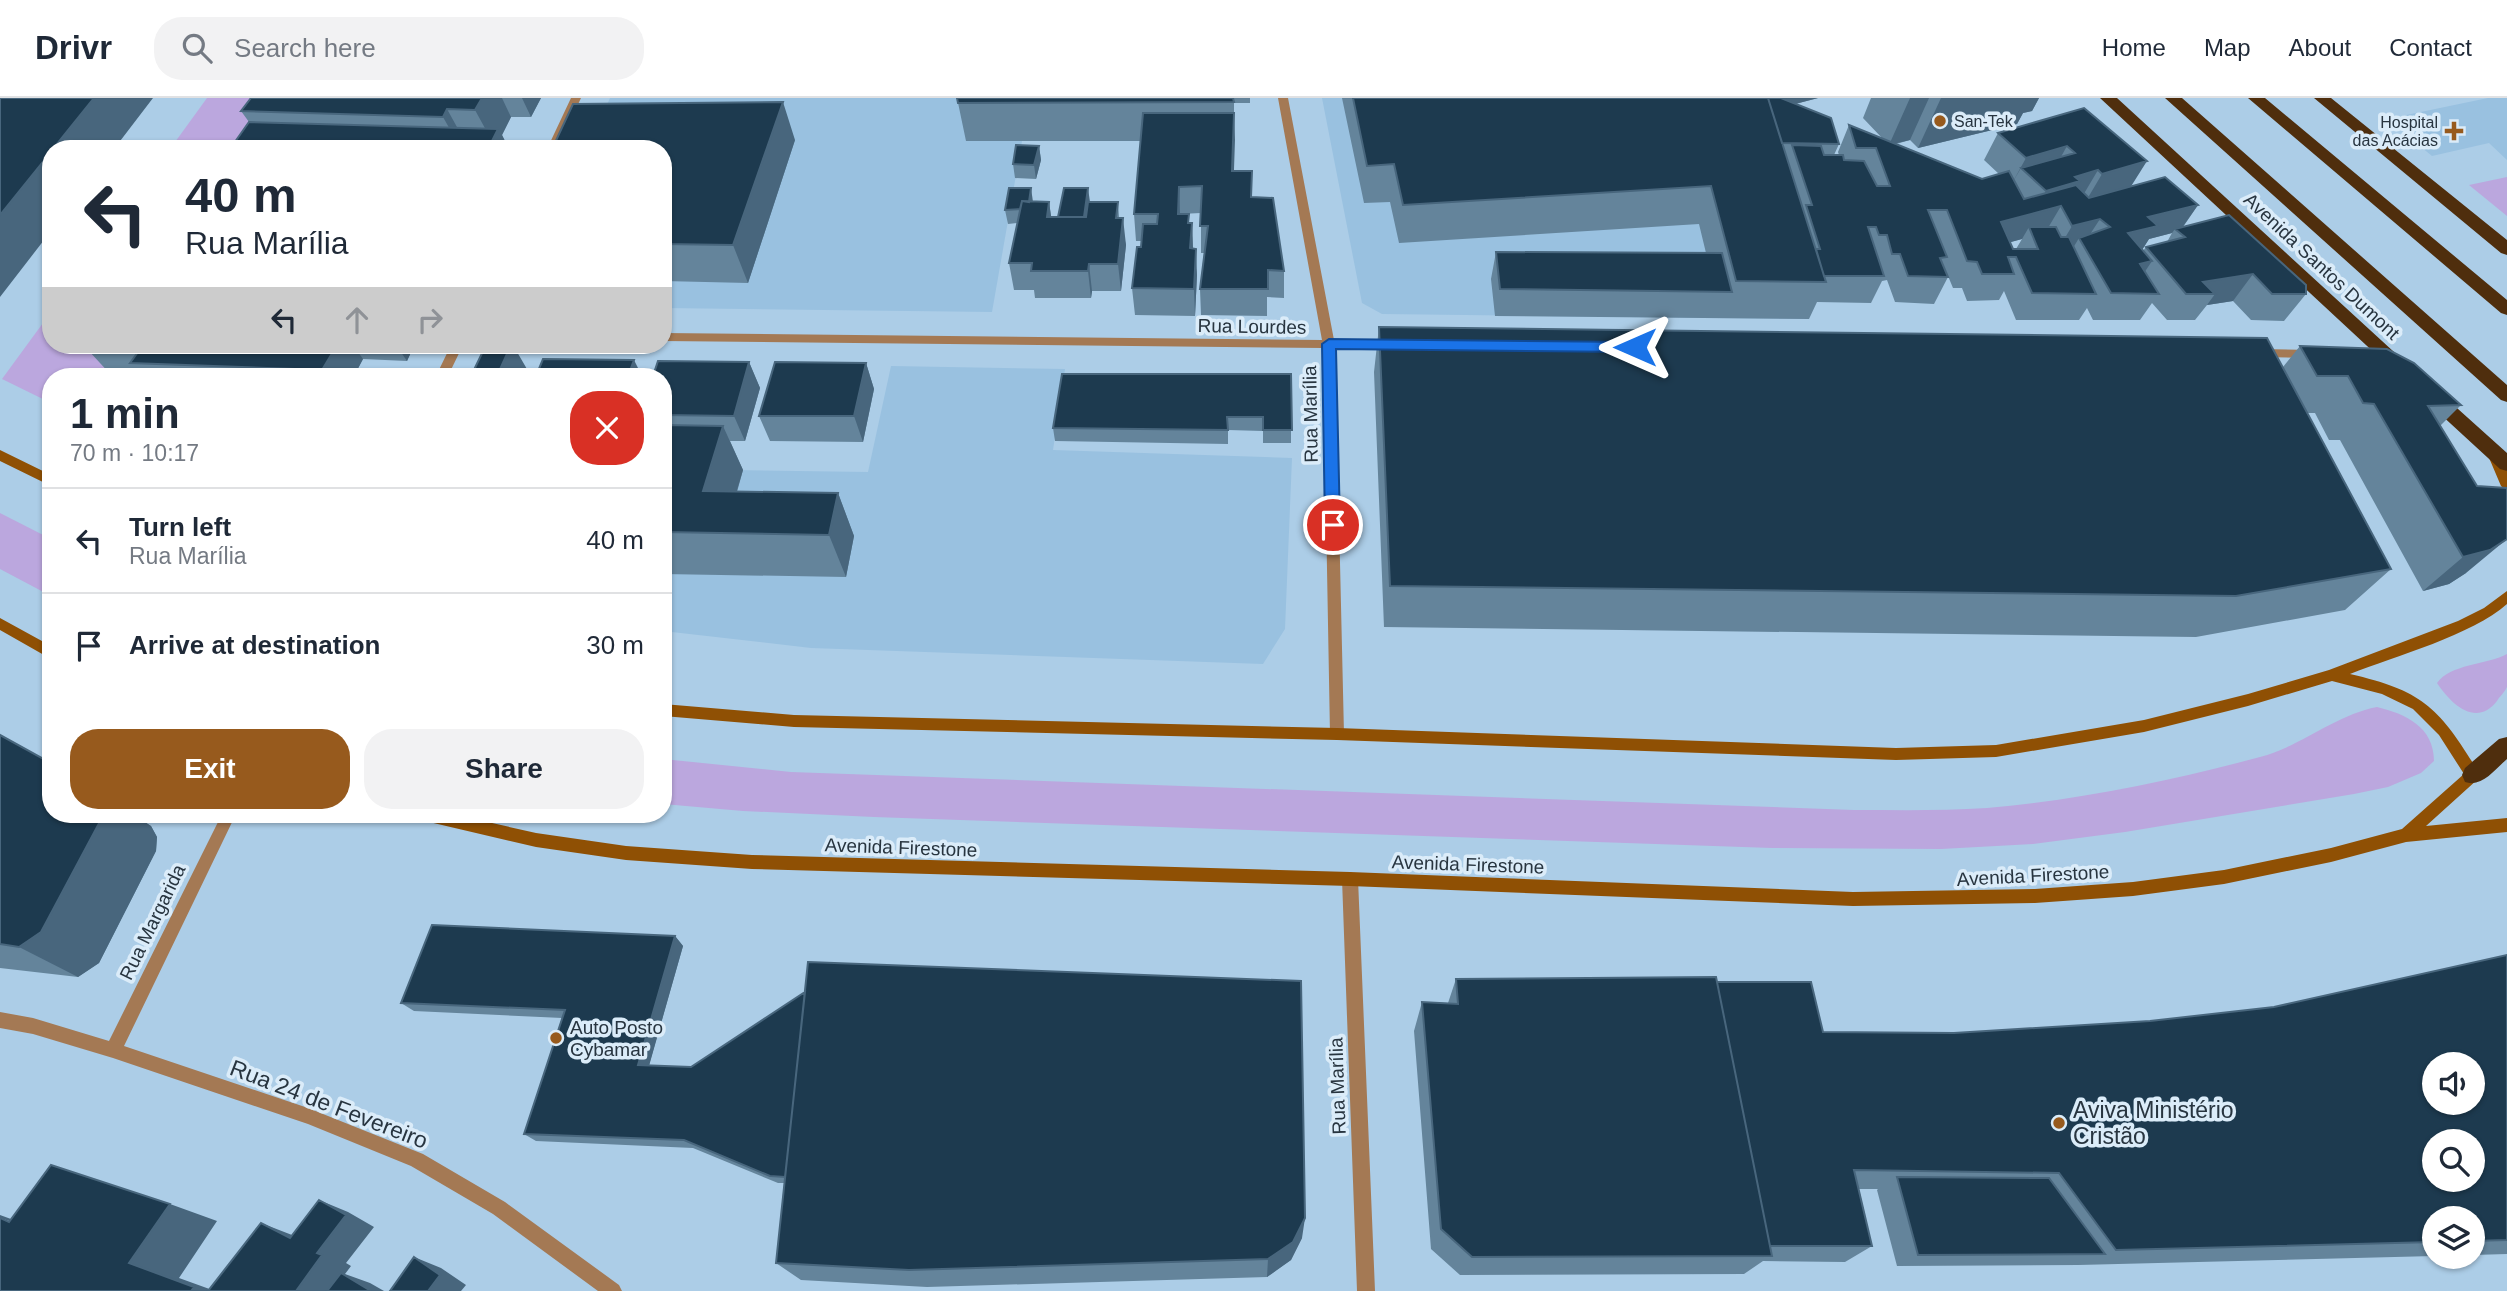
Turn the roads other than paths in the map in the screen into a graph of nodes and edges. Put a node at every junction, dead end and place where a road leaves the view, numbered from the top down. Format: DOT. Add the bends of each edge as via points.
graph roads {
  1 [pos="576,98"];
  2 [pos="1283,98"];
  3 [pos="2108,98"];
  4 [pos="2173,98"];
  5 [pos="2256,98"];
  6 [pos="2322,98"];
  7 [pos="556,140"];
  8 [pos="2507,249"];
  9 [pos="2507,309"];
  10 [pos="672,337"];
  11 [pos="1329,344"];
  12 [pos="1413,345"];
  13 [pos="2248,353"];
  14 [pos="2331,354"];
  15 [pos="2507,395"];
  16 [pos="2493,451"];
  17 [pos="0,455"];
  18 [pos="2507,464"];
  19 [pos="42,476"];
  20 [pos="2507,486"];
  21 [pos="2507,596"];
  22 [pos="0,623"];
  23 [pos="42,648"];
  24 [pos="2331,675"];
  25 [pos="672,711"];
  26 [pos="1337,734"];
  27 [pos="2507,746"];
  28 [pos="2473,775"];
  29 [pos="225,823"];
  30 [pos="465,823"];
  31 [pos="2507,825"];
  32 [pos="2406,835"];
  33 [pos="1350,879"];
  34 [pos="0,1020"];
  35 [pos="113,1049"];
  36 [pos="613,1291"];
  37 [pos="1366,1291"];
  1 -- 7 [label="street"];
  2 -- 11 [label="street, Rua Marília"];
  3 -- 16 [label="highway, Avenida Santos Dumont" via="2380,355"];
  4 -- 15 [label="highway, Avenida Santos Dumont"];
  5 -- 9 [label="highway"];
  6 -- 8 [label="highway"];
  10 -- 11 [label="street, Rua Lourdes"];
  11 -- 12 [label="street, Rua Lourdes"];
  11 -- 26 [label="street, Rua Marília"];
  13 -- 14 [label="street"];
  16 -- 18 [label="highway, Avenida Santos Dumont"];
  16 -- 20 [label="main road"];
  17 -- 19 [label="main road"];
  21 -- 24 [label="main road" via="2463,625"];
  22 -- 23 [label="main road"];
  24 -- 26 [label="main road" via="2144,726 1996,751 1896,754"];
  24 -- 28 [label="main road" via="2409,697 2431,713"];
  25 -- 26 [label="main road" via="794,721"];
  27 -- 28 [label="highway"];
  28 -- 32 [label="main road"];
  29 -- 35 [label="street, Rua Margarida"];
  30 -- 33 [label="main road, Avenida Firestone" via="626,853 766,863"];
  31 -- 32 [label="main road, Avenida Firestone"];
  32 -- 33 [label="main road, Avenida Firestone" via="2224,877 2035,896 1853,899"];
  33 -- 37 [label="street, Rua Marília"];
  34 -- 35 [label="street, Rua 24 de Fevereiro"];
  35 -- 36 [label="street, Rua 24 de Fevereiro" via="308,1116 417,1160 499,1208"];
}
